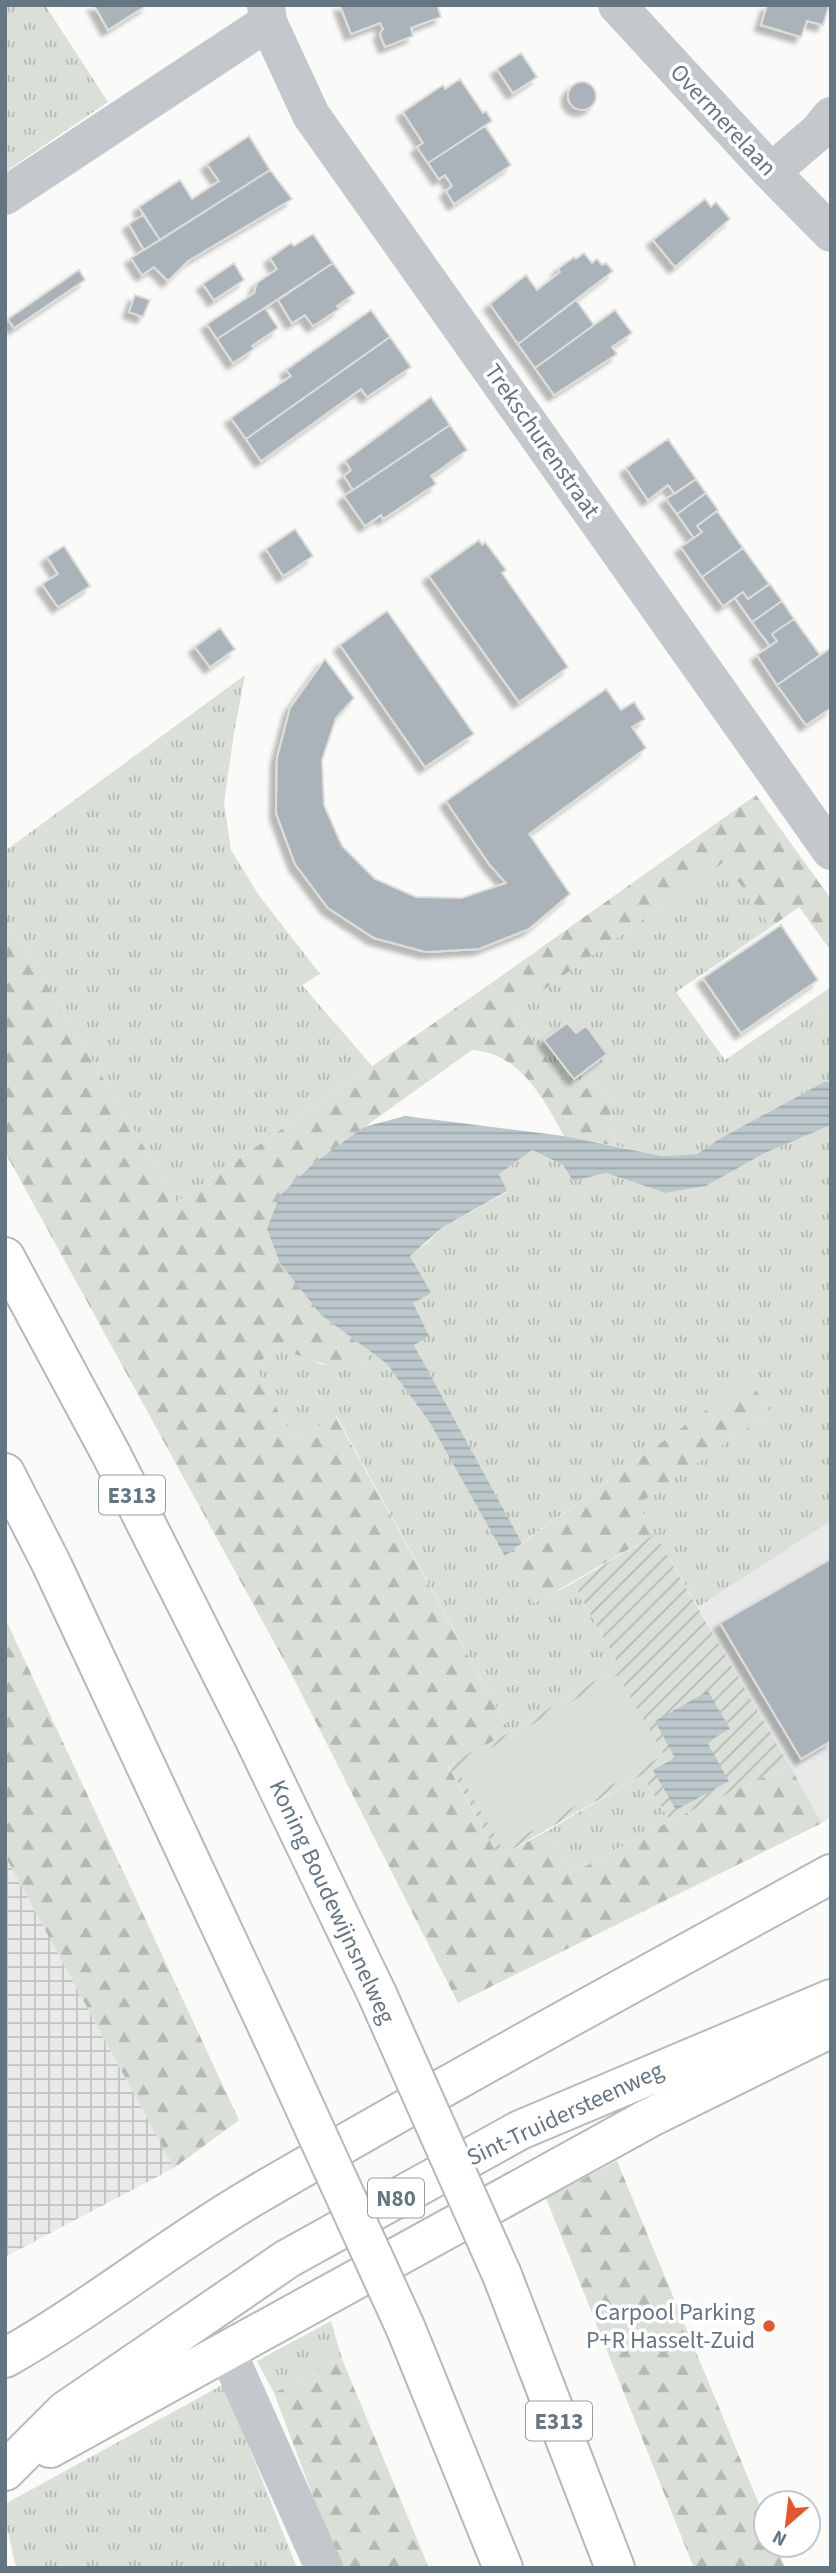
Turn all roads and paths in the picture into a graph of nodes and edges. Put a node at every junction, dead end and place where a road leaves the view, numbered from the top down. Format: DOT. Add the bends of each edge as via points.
graph roads {
  1 [pos="617,5"];
  2 [pos="267,14"];
  3 [pos="831,117"];
  4 [pos="771,172"];
  5 [pos="5,196"];
  6 [pos="831,233"];
  7 [pos="831,851"];
  8 [pos="5,1257"];
  9 [pos="5,1473"];
  10 [pos="831,1874"];
  11 [pos="831,1999"];
  12 [pos="831,2028"];
  13 [pos="227,2351"];
  14 [pos="5,2358"];
  15 [pos="5,2472"];
  16 [pos="324,2568"];
  17 [pos="503,2568"];
  18 [pos="615,2568"];
  1 -- 4 [label="street, Overmerelaan"];
  2 -- 5 [label="street, Trekschurenstraat"];
  2 -- 7 [label="street, Trekschurenstraat" via="311,115"];
  3 -- 4 [label="street"];
  4 -- 6 [label="street, Overmerelaan"];
  8 -- 18 [label="main road, Koning Boudewijnsnelweg / E313, bridge" via="254,1736 377,1994 502,2275"];
  9 -- 17 [label="main road, bridge" via="406,2329"];
  10 -- 14 [label="main road" via="246,2201"];
  11 -- 15 [label="main road, Sint-Truidersteenweg / N80" via="520,2130 287,2259 65,2411"];
  12 -- 13 [label="main road, Sint-Truidersteenweg / N80" via="649,2118"];
  13 -- 15 [label="main road, Sint-Truidersteenweg / N80"];
  13 -- 16 [label="street"];
}
